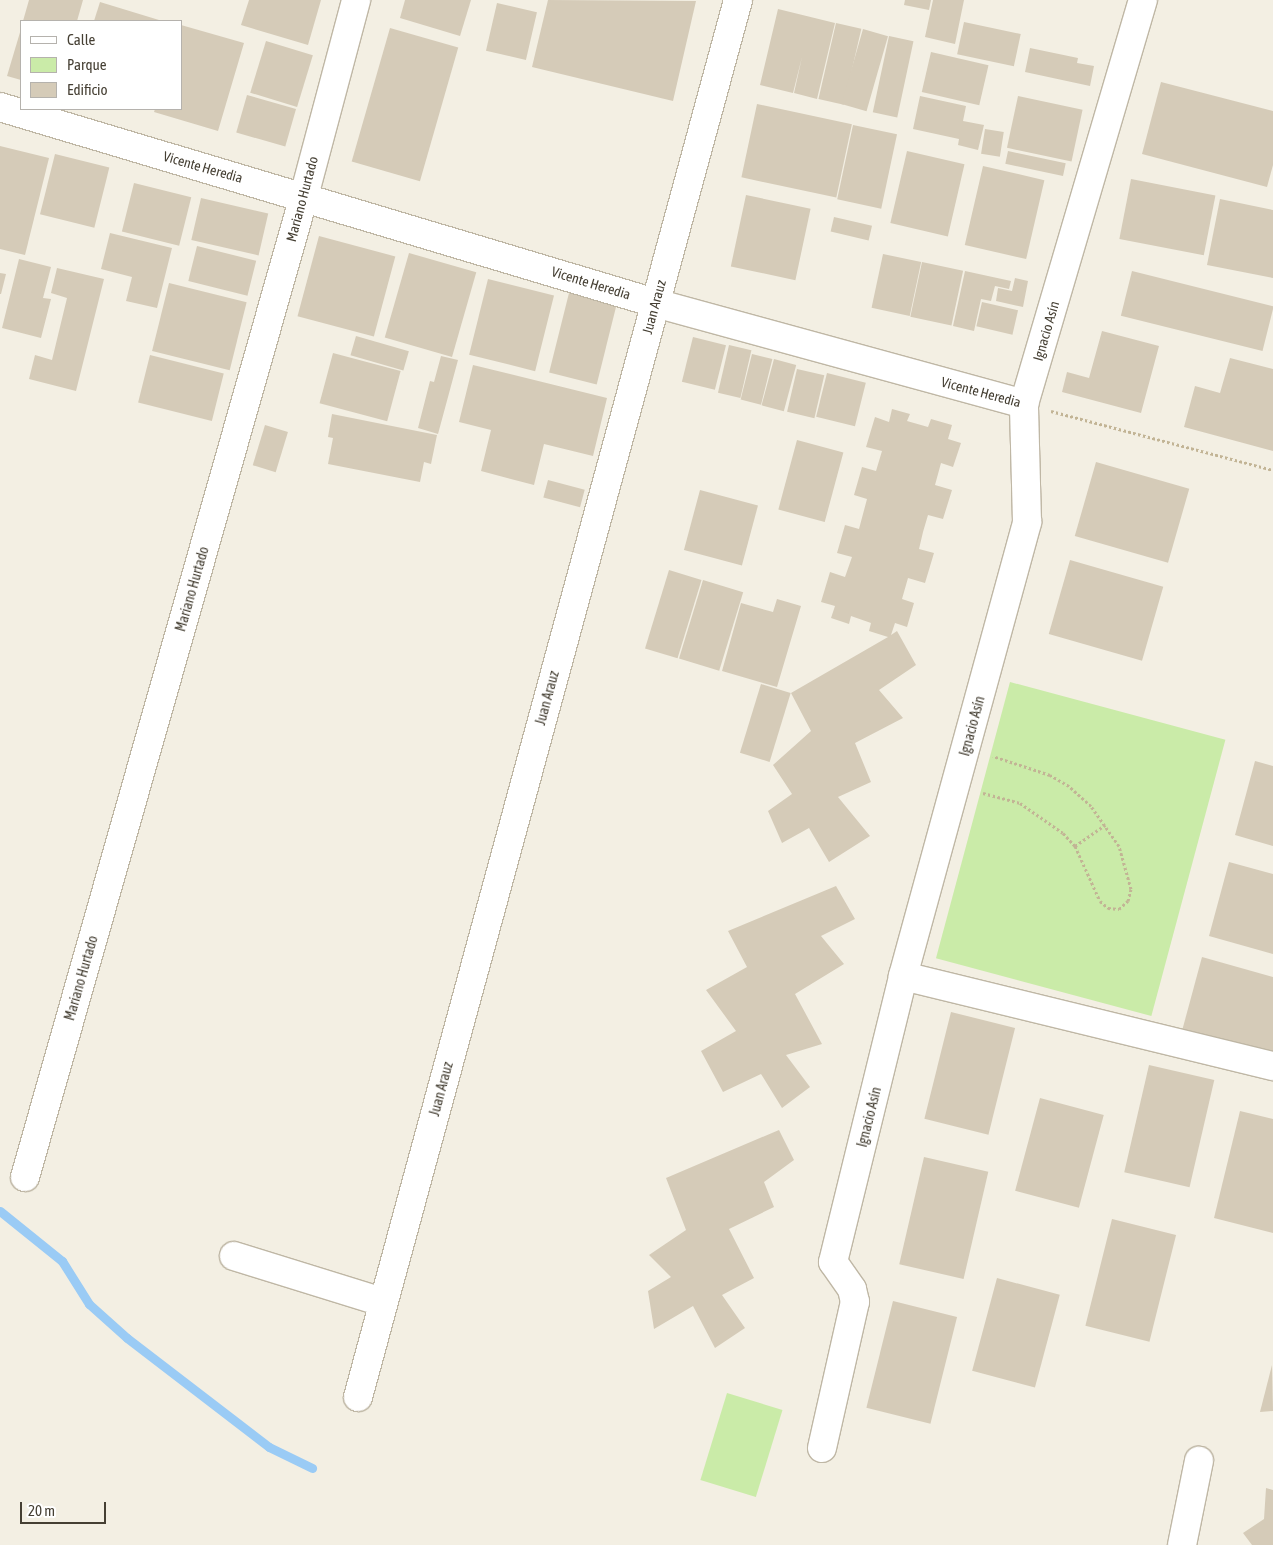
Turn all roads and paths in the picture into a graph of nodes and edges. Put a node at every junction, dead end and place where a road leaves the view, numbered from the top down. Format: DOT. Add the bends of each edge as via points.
graph roads {
  1 [pos="356,0"];
  2 [pos="738,0"];
  3 [pos="1143,0"];
  4 [pos="0,107"];
  5 [pos="304,196"];
  6 [pos="655,303"];
  7 [pos="1024,404"];
  8 [pos="1273,470"];
  9 [pos="966,748"];
  10 [pos="955,786"];
  11 [pos="1105,825"];
  12 [pos="1075,846"];
  13 [pos="903,976"];
  14 [pos="1273,1066"];
  15 [pos="25,1176"];
  16 [pos="234,1256"];
  17 [pos="383,1302"];
  18 [pos="358,1397"];
  19 [pos="822,1448"];
  20 [pos="1199,1461"];
  21 [pos="1182,1545"];
  1 -- 5 [label="street, Mariano Hurtado"];
  2 -- 6 [label="street, Juan Arauz"];
  3 -- 7 [label="street, Ignacio Asín"];
  4 -- 5 [label="street, Vicente Heredia"];
  5 -- 6 [label="street, Vicente Heredia"];
  5 -- 15 [label="street, Mariano Hurtado"];
  6 -- 7 [label="street, Vicente Heredia"];
  6 -- 17 [label="street, Juan Arauz"];
  7 -- 8 [label="path, Vicente Heredia"];
  7 -- 9 [label="street, Ignacio Asín" via="1027,522"];
  9 -- 10 [label="street, Ignacio Asín"];
  9 -- 11 [label="path" via="1025,764 1050,775 1069,786 1091,806"];
  10 -- 12 [label="path" via="1020,803 1046,818"];
  10 -- 13 [label="street, Ignacio Asín"];
  11 -- 12 [label="path"];
  11 -- 12 [label="path" via="1119,846 1130,889 1128,901 1118,908 1108,908 1100,901"];
  13 -- 14 [label="street"];
  13 -- 19 [label="street, Ignacio Asín" via="834,1262 852,1289 855,1302"];
  16 -- 17 [label="street"];
  17 -- 18 [label="street, Juan Arauz"];
  20 -- 21 [label="street"];
}
